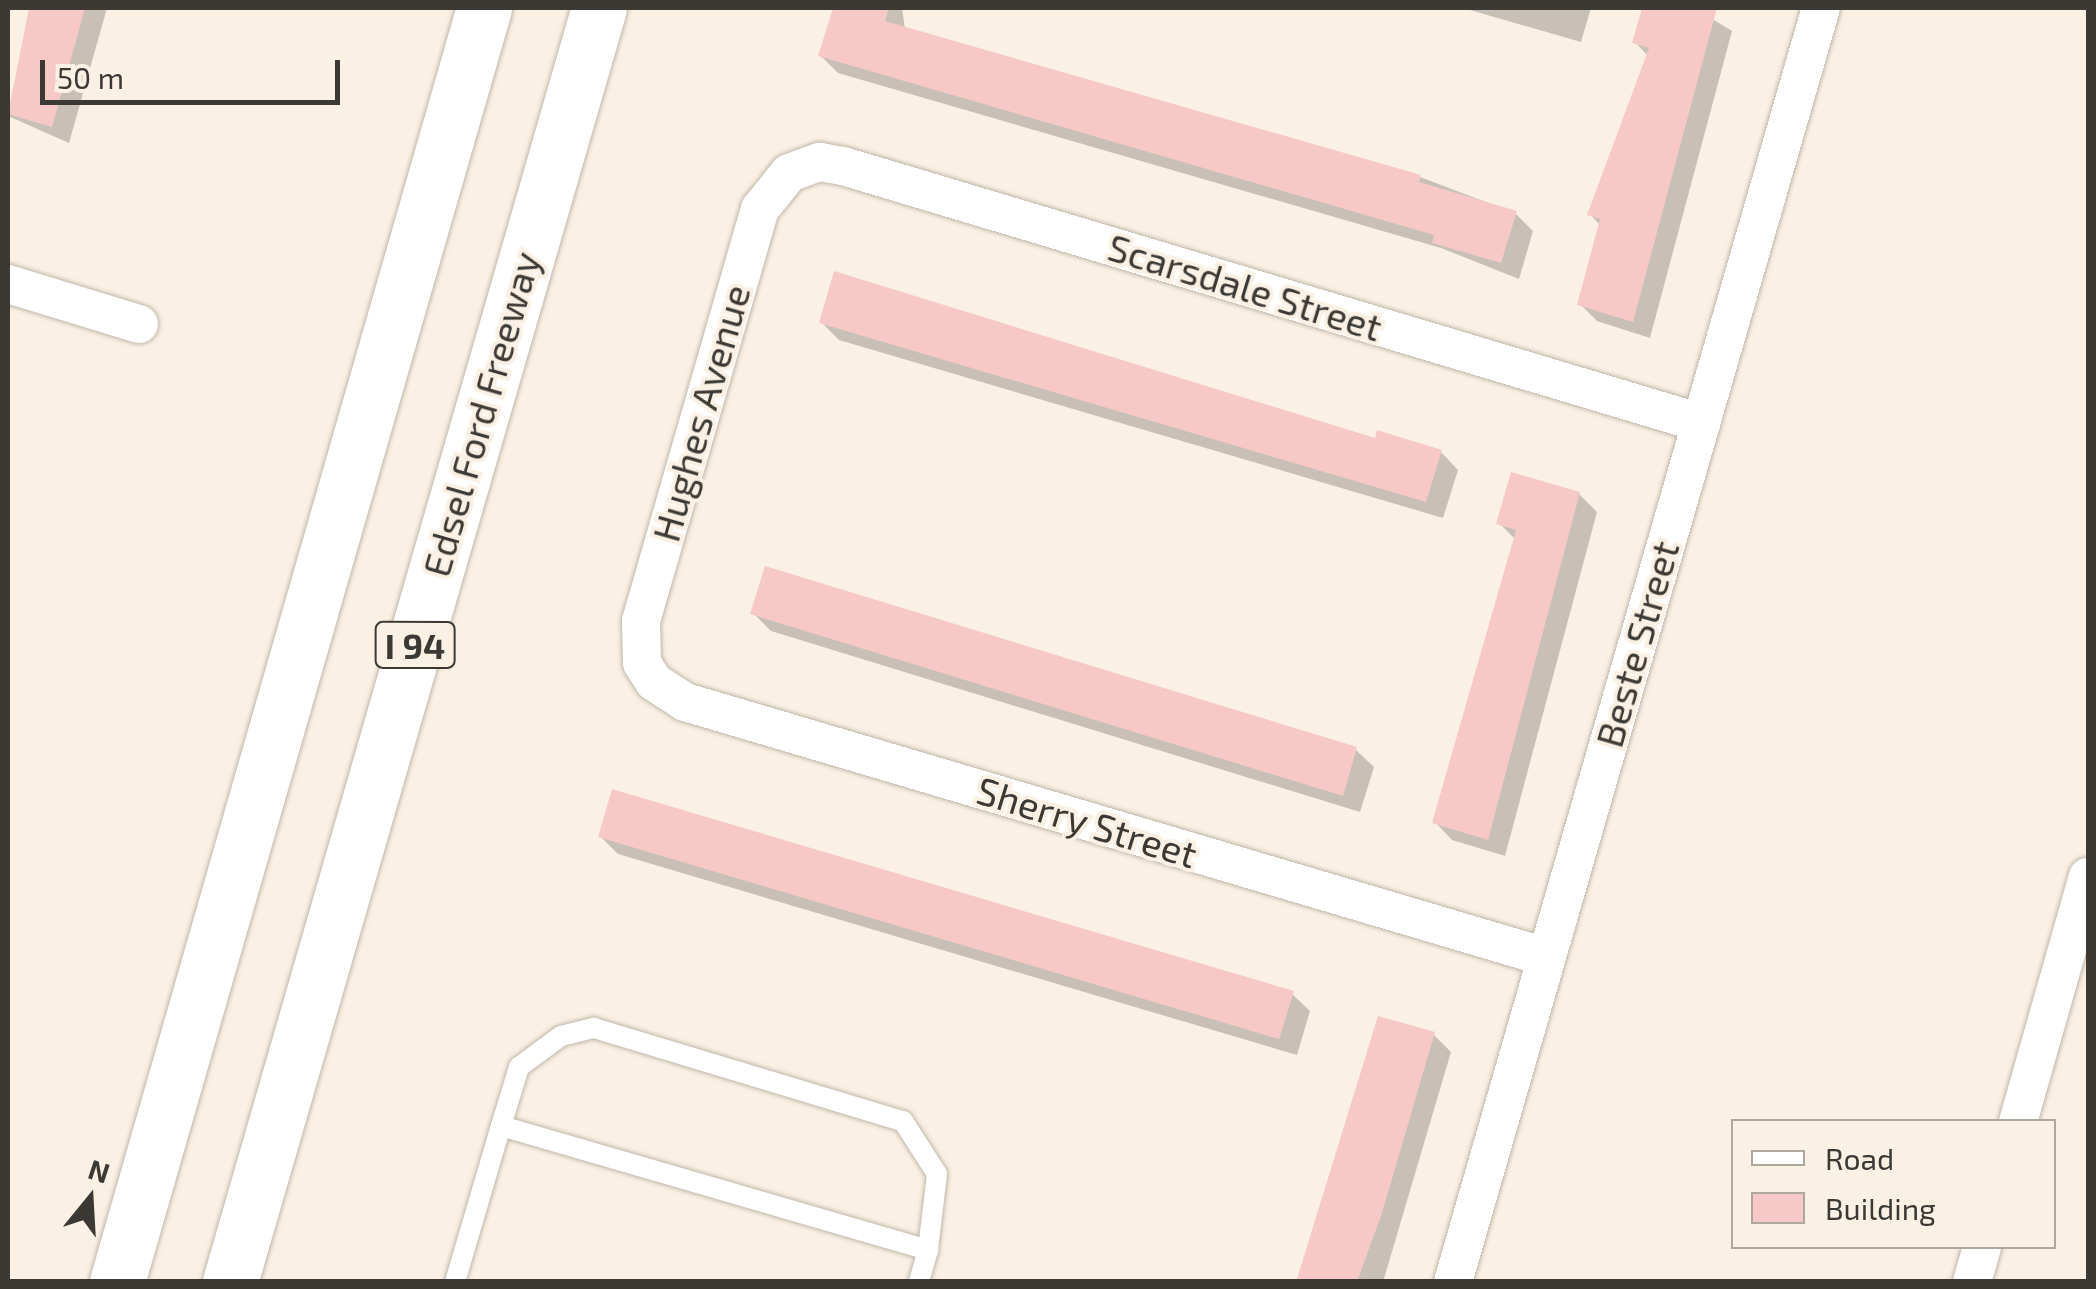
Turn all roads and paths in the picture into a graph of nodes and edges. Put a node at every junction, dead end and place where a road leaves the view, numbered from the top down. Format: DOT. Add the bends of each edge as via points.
graph roads {
  1 [pos="484,8"];
  2 [pos="599,8"];
  3 [pos="1821,8"];
  4 [pos="789,173"];
  5 [pos="8,284"];
  6 [pos="139,324"];
  7 [pos="1701,423"];
  8 [pos="642,663"];
  9 [pos="2088,878"];
  10 [pos="1546,958"];
  11 [pos="2019,1119"];
  12 [pos="501,1126"];
  13 [pos="1981,1249"];
  14 [pos="928,1250"];
  15 [pos="117,1282"];
  16 [pos="230,1282"];
  17 [pos="456,1282"];
  18 [pos="919,1282"];
  19 [pos="1453,1282"];
  20 [pos="1972,1282"];
  1 -- 15 [label="highway"];
  2 -- 16 [label="highway, Edsel Ford Freeway / I 94"];
  3 -- 7 [label="street, Beste Street"];
  4 -- 7 [label="street, Scarsdale Street" via="820,162 843,166"];
  4 -- 8 [label="street, Hughes Avenue" via="760,209 641,621"];
  5 -- 6 [label="street"];
  7 -- 10 [label="street, Beste Street"];
  8 -- 10 [label="street, Sherry Street" via="686,702"];
  9 -- 11 [label="street"];
  10 -- 19 [label="street, Beste Street"];
  12 -- 14 [label="lane"];
  12 -- 14 [label="lane" via="519,1067 561,1036 594,1028 903,1121 937,1174"];
  12 -- 17 [label="lane"];
  13 -- 20 [label="street"];
  14 -- 18 [label="lane"];
}
